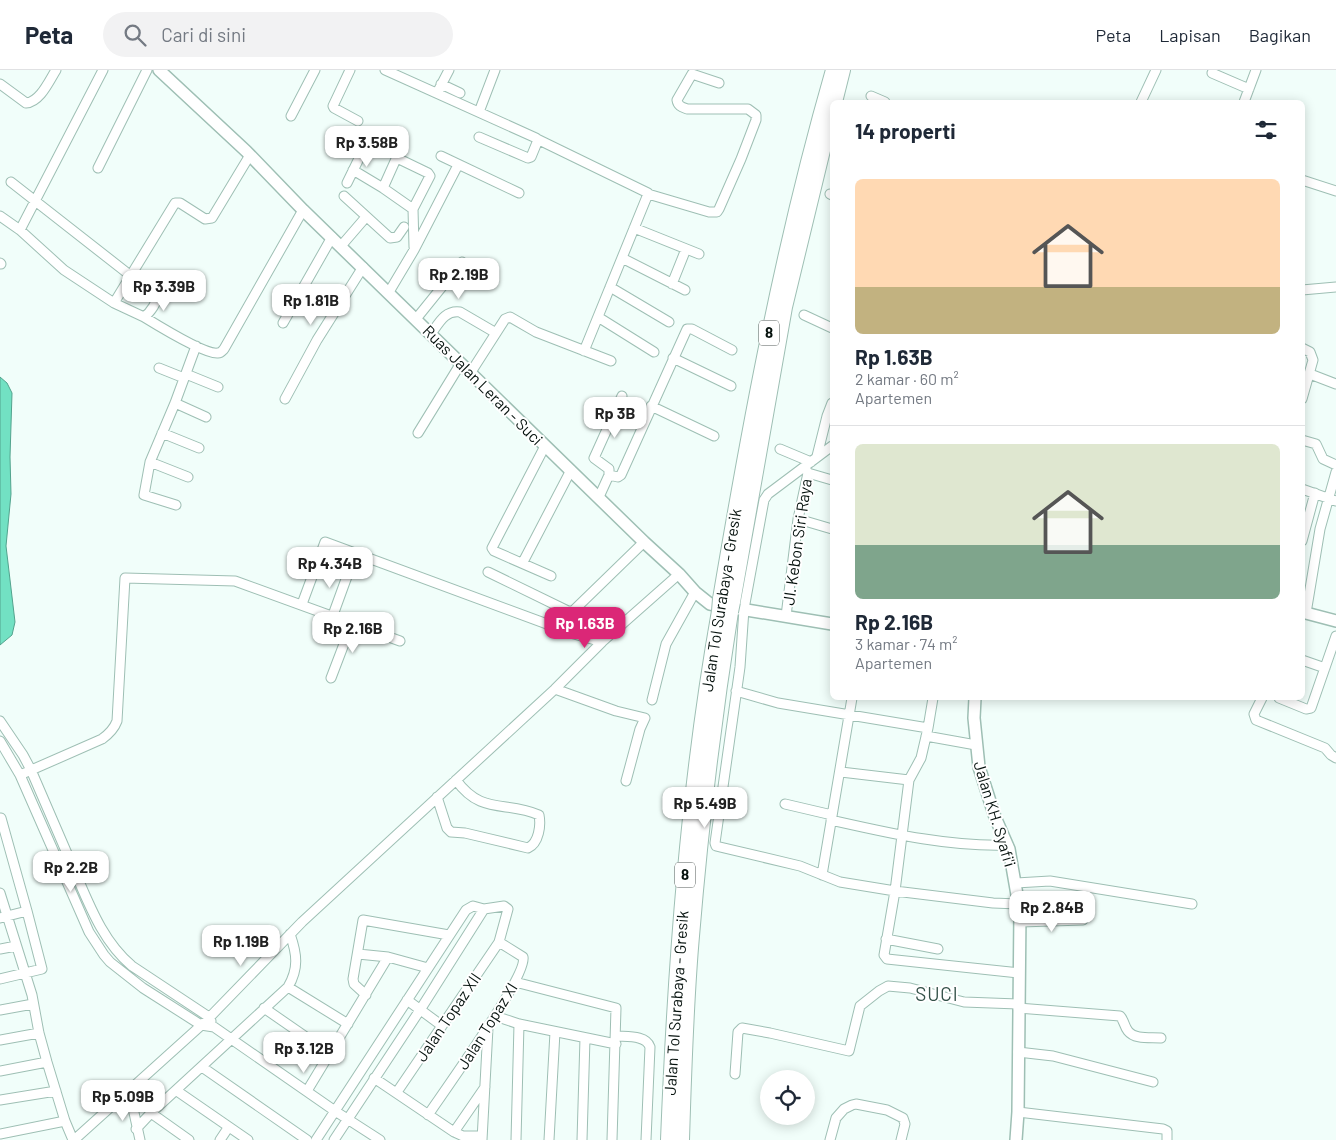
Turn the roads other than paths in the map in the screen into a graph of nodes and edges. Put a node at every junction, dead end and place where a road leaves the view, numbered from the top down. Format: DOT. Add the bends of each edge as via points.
graph roads {
  1 [pos="56,70"];
  2 [pos="102,70"];
  3 [pos="147,70"];
  4 [pos="316,70"];
  5 [pos="350,70"];
  6 [pos="385,70"];
  7 [pos="412,70"];
  8 [pos="449,70"];
  9 [pos="495,70"];
  10 [pos="834,70"];
  11 [pos="843,70"];
  12 [pos="1156,70"];
  13 [pos="1256,70"];
  14 [pos="164,71"];
  15 [pos="1210,71"];
  16 [pos="407,79"];
  17 [pos="719,83"];
  18 [pos="0,84"];
  19 [pos="439,89"];
  20 [pos="1249,89"];
  21 [pos="460,93"];
  22 [pos="871,96"];
  23 [pos="836,100"];
  24 [pos="881,100"];
  25 [pos="1142,100"];
  26 [pos="1245,100"];
  27 [pos="479,112"];
  28 [pos="291,116"];
  29 [pos="358,121"];
  30 [pos="830,121"];
  31 [pos="480,137"];
  32 [pos="537,139"];
  33 [pos="367,142"];
  34 [pos="250,155"];
  35 [pos="442,156"];
  36 [pos="458,165"];
  37 [pos="98,168"];
  38 [pos="353,170"];
  39 [pos="1305,181"];
  40 [pos="11,182"];
  41 [pos="347,182"];
  42 [pos="382,188"];
  43 [pos="1336,192"];
  44 [pos="519,193"];
  45 [pos="648,193"];
  46 [pos="344,196"];
  47 [pos="36,201"];
  48 [pos="413,209"];
  49 [pos="303,210"];
  50 [pos="0,216"];
  51 [pos="366,217"];
  52 [pos="409,228"];
  53 [pos="634,228"];
  54 [pos="20,230"];
  55 [pos="423,234"];
  56 [pos="332,237"];
  57 [pos="341,246"];
  58 [pos="686,249"];
  59 [pos="414,250"];
  60 [pos="699,254"];
  61 [pos="622,258"];
  62 [pos="462,262"];
  63 [pos="363,267"];
  64 [pos="130,276"];
  65 [pos="672,284"];
  66 [pos="610,287"];
  67 [pos="1336,287"];
  68 [pos="685,290"];
  69 [pos="1305,290"];
  70 [pos="388,292"];
  71 [pos="114,302"];
  72 [pos="804,315"];
  73 [pos="144,317"];
  74 [pos="598,317"];
  75 [pos="416,319"];
  76 [pos="669,322"];
  77 [pos="283,323"];
  78 [pos="830,327"];
  79 [pos="496,333"];
  80 [pos="431,334"];
  81 [pos="196,346"];
  82 [pos="732,350"];
  83 [pos="1305,350"];
  84 [pos="584,351"];
  85 [pos="654,352"];
  86 [pos="673,358"];
  87 [pos="610,361"];
  88 [pos="461,363"];
  89 [pos="159,368"];
  90 [pos="471,372"];
  91 [pos="1310,374"];
  92 [pos="185,376"];
  93 [pos="1336,384"];
  94 [pos="730,386"];
  95 [pos="218,387"];
  96 [pos="1305,388"];
  97 [pos="622,396"];
  98 [pos="285,399"];
  99 [pos="175,403"];
  100 [pos="651,406"];
  101 [pos="830,409"];
  102 [pos="206,416"];
  103 [pos="162,433"];
  104 [pos="418,433"];
  105 [pos="714,436"];
  106 [pos="1305,441"];
  107 [pos="546,446"];
  108 [pos="199,448"];
  109 [pos="830,448"];
  110 [pos="780,449"];
  111 [pos="150,462"];
  112 [pos="810,465"];
  113 [pos="1336,466"];
  114 [pos="570,470"];
  115 [pos="1336,472"];
  116 [pos="609,475"];
  117 [pos="188,477"];
  118 [pos="830,479"];
  119 [pos="1305,490"];
  120 [pos="1315,493"];
  121 [pos="599,497"];
  122 [pos="1332,499"];
  123 [pos="176,505"];
  124 [pos="798,519"];
  125 [pos="830,528"];
  126 [pos="1305,530"];
  127 [pos="644,542"];
  128 [pos="523,562"];
  129 [pos="349,571"];
  130 [pos="488,572"];
  131 [pos="679,574"];
  132 [pos="551,576"];
  133 [pos="695,592"];
  134 [pos="302,604"];
  135 [pos="726,606"];
  136 [pos="1305,608"];
  137 [pos="1305,613"];
  138 [pos="333,616"];
  139 [pos="786,616"];
  140 [pos="1336,621"];
  141 [pos="352,622"];
  142 [pos="830,624"];
  143 [pos="1336,636"];
  144 [pos="400,640"];
  145 [pos="602,642"];
  146 [pos="1305,661"];
  147 [pos="1325,668"];
  148 [pos="331,678"];
  149 [pos="555,689"];
  150 [pos="736,691"];
  151 [pos="652,700"];
  152 [pos="852,700"];
  153 [pos="933,700"];
  154 [pos="975,700"];
  155 [pos="1261,700"];
  156 [pos="1284,700"];
  157 [pos="850,715"];
  158 [pos="0,721"];
  159 [pos="927,732"];
  160 [pos="0,741"];
  161 [pos="976,745"];
  162 [pos="1336,758"];
  163 [pos="31,770"];
  164 [pos="841,772"];
  165 [pos="20,775"];
  166 [pos="456,780"];
  167 [pos="909,780"];
  168 [pos="626,782"];
  169 [pos="437,797"];
  170 [pos="785,804"];
  171 [pos="2,818"];
  172 [pos="831,818"];
  173 [pos="902,835"];
  174 [pos="1008,845"];
  175 [pos="822,874"];
  176 [pos="1015,883"];
  177 [pos="895,891"];
  178 [pos="0,893"];
  179 [pos="1019,904"];
  180 [pos="1192,904"];
  181 [pos="484,909"];
  182 [pos="27,911"];
  183 [pos="3,918"];
  184 [pos="1083,920"];
  185 [pos="1020,922"];
  186 [pos="290,934"];
  187 [pos="449,935"];
  188 [pos="886,939"];
  189 [pos="499,942"];
  190 [pos="16,946"];
  191 [pos="0,949"];
  192 [pos="938,949"];
  193 [pos="358,954"];
  194 [pos="388,957"];
  195 [pos="428,968"];
  196 [pos="1019,973"];
  197 [pos="26,974"];
  198 [pos="0,979"];
  199 [pos="515,982"];
  200 [pos="288,987"];
  201 [pos="366,995"];
  202 [pos="407,1000"];
  203 [pos="33,1004"];
  204 [pos="1018,1006"];
  205 [pos="264,1008"];
  206 [pos="0,1010"];
  207 [pos="420,1010"];
  208 [pos="495,1016"];
  209 [pos="209,1017"];
  210 [pos="348,1024"];
  211 [pos="519,1024"];
  212 [pos="201,1025"];
  213 [pos="441,1025"];
  214 [pos="214,1027"];
  215 [pos="488,1027"];
  216 [pos="555,1032"];
  217 [pos="39,1033"];
  218 [pos="585,1038"];
  219 [pos="1161,1038"];
  220 [pos="232,1039"];
  221 [pos="0,1040"];
  222 [pos="616,1040"];
  223 [pos="1018,1052"];
  224 [pos="329,1053"];
  225 [pos="47,1062"];
  226 [pos="202,1067"];
  227 [pos="0,1071"];
  228 [pos="735,1074"];
  229 [pos="374,1078"];
  230 [pos="1153,1082"];
  231 [pos="485,1087"];
  232 [pos="56,1091"];
  233 [pos="177,1091"];
  234 [pos="307,1091"];
  235 [pos="397,1092"];
  236 [pos="130,1095"];
  237 [pos="0,1100"];
  238 [pos="335,1111"];
  239 [pos="1018,1112"];
  240 [pos="151,1113"];
  241 [pos="428,1115"];
  242 [pos="348,1119"];
  243 [pos="65,1121"];
  244 [pos="228,1128"];
  245 [pos="136,1129"];
  246 [pos="454,1132"];
  247 [pos="0,1134"];
  248 [pos="482,1138"];
  249 [pos="375,1139"];
  250 [pos="73,1140"];
  251 [pos="140,1140"];
  252 [pos="189,1140"];
  253 [pos="220,1140"];
  254 [pos="248,1140"];
  255 [pos="307,1140"];
  256 [pos="316,1140"];
  257 [pos="334,1140"];
  258 [pos="516,1140"];
  259 [pos="549,1140"];
  260 [pos="582,1140"];
  261 [pos="612,1140"];
  262 [pos="646,1140"];
  263 [pos="668,1140"];
  264 [pos="682,1140"];
  265 [pos="830,1140"];
  266 [pos="901,1140"];
  267 [pos="1016,1140"];
  268 [pos="1167,1140"];
  1 -- 18 [label="street" via="38,98 30,103"];
  2 -- 47 [label="street"];
  3 -- 37 [label="street"];
  4 -- 28 [label="street"];
  5 -- 29 [label="street" via="333,106"];
  6 -- 16 [label="street"];
  7 -- 16 [label="street"];
  8 -- 19 [label="street"];
  9 -- 27 [label="street"];
  10 -- 135 [label="highway, Jalan Tol Surabaya - Gresik / 8" via="797,207 774,309 737,493"];
  11 -- 23 [label="highway"];
  12 -- 25 [label="street"];
  13 -- 20 [label="street"];
  14 -- 34 [label="main road, Ruas Jalan Leran - Suci"];
  15 -- 20 [label="street"];
  16 -- 19 [label="street"];
  17 -- 45 [label="street" via="692,74 677,100 687,109 748,109 756,115 717,212"];
  19 -- 21 [label="street"];
  19 -- 27 [label="street"];
  20 -- 26 [label="street"];
  22 -- 24 [label="street"];
  27 -- 32 [label="street"];
  30 -- 135 [label="highway, Jalan Tol Surabaya - Gresik / 8" via="785,307"];
  31 -- 32 [label="street" via="528,158"];
  32 -- 45 [label="street"];
  33 -- 38 [label="street"];
  34 -- 49 [label="main road, Ruas Jalan Leran - Suci"];
  34 -- 64 [label="street" via="212,218 205,219 175,203"];
  35 -- 36 [label="street"];
  36 -- 44 [label="street"];
  36 -- 55 [label="street"];
  38 -- 41 [label="street"];
  38 -- 42 [label="street"];
  39 -- 43 [label="street"];
  40 -- 47 [label="street"];
  42 -- 48 [label="street"];
  42 -- 48 [label="street" via="399,158 428,173 430,176"];
  45 -- 53 [label="street"];
  46 -- 51 [label="street"];
  47 -- 54 [label="street"];
  47 -- 64 [label="street"];
  48 -- 52 [label="street"];
  49 -- 56 [label="main road, Ruas Jalan Leran - Suci"];
  49 -- 81 [label="street" via="224,349 216,353"];
  50 -- 54 [label="street"];
  51 -- 52 [label="street" via="390,238"];
  51 -- 57 [label="street"];
  52 -- 55 [label="street"];
  52 -- 59 [label="street"];
  53 -- 58 [label="street"];
  53 -- 61 [label="street"];
  54 -- 71 [label="street" via="64,270"];
  55 -- 59 [label="street"];
  56 -- 57 [label="main road, Ruas Jalan Leran - Suci"];
  56 -- 77 [label="street"];
  57 -- 63 [label="main road, Ruas Jalan Leran - Suci"];
  58 -- 60 [label="street"];
  58 -- 65 [label="street"];
  59 -- 70 [label="street"];
  61 -- 65 [label="street"];
  61 -- 66 [label="street"];
  62 -- 75 [label="street"];
  63 -- 70 [label="main road, Ruas Jalan Leran - Suci"];
  63 -- 98 [label="street" via="316,340"];
  64 -- 71 [label="street"];
  64 -- 73 [label="street" via="159,293"];
  65 -- 68 [label="street"];
  66 -- 74 [label="street"];
  66 -- 76 [label="street"];
  67 -- 69 [label="street"];
  70 -- 75 [label="main road, Ruas Jalan Leran - Suci"];
  71 -- 73 [label="street"];
  72 -- 78 [label="street"];
  73 -- 81 [label="street"];
  74 -- 84 [label="street"];
  74 -- 85 [label="street"];
  75 -- 80 [label="main road, Ruas Jalan Leran - Suci"];
  79 -- 80 [label="street" via="456,312 446,316"];
  79 -- 84 [label="street" via="505,319 513,318 536,332"];
  79 -- 90 [label="street"];
  80 -- 88 [label="main road, Ruas Jalan Leran - Suci"];
  81 -- 92 [label="street"];
  82 -- 86 [label="street" via="688,328"];
  83 -- 91 [label="street" via="1314,360"];
  84 -- 87 [label="street"];
  86 -- 94 [label="street"];
  86 -- 100 [label="street"];
  88 -- 90 [label="main road, Ruas Jalan Leran - Suci"];
  88 -- 104 [label="street"];
  89 -- 92 [label="street"];
  90 -- 107 [label="main road, Ruas Jalan Leran - Suci"];
  91 -- 93 [label="street"];
  91 -- 96 [label="street"];
  92 -- 95 [label="street"];
  92 -- 99 [label="street"];
  97 -- 116 [label="street" via="594,458 609,469"];
  99 -- 102 [label="street"];
  99 -- 103 [label="street"];
  100 -- 105 [label="street"];
  100 -- 116 [label="street" via="620,475"];
  101 -- 112 [label="street, Jl. Kebon Siri Raya"];
  103 -- 108 [label="street"];
  103 -- 111 [label="street"];
  106 -- 113 [label="street" via="1316,444 1323,459"];
  107 -- 114 [label="main road, Ruas Jalan Leran - Suci"];
  107 -- 128 [label="street" via="492,546 494,551"];
  109 -- 112 [label="street"];
  110 -- 112 [label="street"];
  111 -- 117 [label="street"];
  111 -- 123 [label="street" via="144,495"];
  112 -- 118 [label="street"];
  112 -- 124 [label="street, Jl. Kebon Siri Raya"];
  112 -- 135 [label="street" via="766,496"];
  114 -- 121 [label="main road, Ruas Jalan Leran - Suci"];
  114 -- 128 [label="street"];
  115 -- 122 [label="street"];
  116 -- 121 [label="street"];
  119 -- 120 [label="street"];
  120 -- 122 [label="street"];
  120 -- 126 [label="street"];
  121 -- 127 [label="main road, Ruas Jalan Leran - Suci"];
  122 -- 136 [label="street" via="1320,529"];
  124 -- 125 [label="street"];
  124 -- 139 [label="street, Jl. Kebon Siri Raya"];
  127 -- 130 [label="street" via="573,611"];
  127 -- 131 [label="main road, Ruas Jalan Leran - Suci"];
  128 -- 132 [label="street"];
  129 -- 138 [label="street"];
  131 -- 133 [label="main road, Ruas Jalan Leran - Suci"];
  131 -- 145 [label="street"];
  133 -- 135 [label="main road, Ruas Jalan Leran - Suci"];
  133 -- 151 [label="street" via="666,644"];
  134 -- 138 [label="street"];
  134 -- 145 [label="street" via="325,542"];
  134 -- 163 [label="street" via="235,581 126,578 115,726 102,739"];
  135 -- 139 [label="main road"];
  135 -- 150 [label="street"];
  135 -- 263 [label="highway, Jalan Tol Surabaya - Gresik / 8" via="707,682 684,887"];
  135 -- 264 [label="highway, Jalan Tol Surabaya - Gresik / 8" via="693,927"];
  137 -- 140 [label="main road"];
  138 -- 141 [label="street"];
  139 -- 142 [label="main road"];
  141 -- 144 [label="street"];
  141 -- 148 [label="street"];
  143 -- 147 [label="street"];
  145 -- 149 [label="street"];
  146 -- 147 [label="street"];
  147 -- 156 [label="street" via="1311,708"];
  149 -- 166 [label="street"];
  149 -- 168 [label="street" via="645,718"];
  150 -- 157 [label="street" via="778,703"];
  150 -- 175 [label="street" via="716,846"];
  152 -- 157 [label="street"];
  153 -- 159 [label="street"];
  154 -- 161 [label="main road, Jalan KH. Syafi'i"];
  155 -- 162 [label="street" via="1254,714 1256,720 1325,748"];
  157 -- 159 [label="street"];
  157 -- 164 [label="street"];
  158 -- 163 [label="street"];
  159 -- 161 [label="street"];
  159 -- 167 [label="street" via="921,758"];
  160 -- 165 [label="street"];
  161 -- 174 [label="main road, Jalan KH. Syafi'i" via="979,767 995,817"];
  163 -- 165 [label="street"];
  163 -- 209 [label="street" via="92,911 111,945 132,966"];
  164 -- 167 [label="street"];
  164 -- 172 [label="street"];
  165 -- 212 [label="street" via="89,932 104,955 143,988"];
  166 -- 169 [label="street"];
  166 -- 169 [label="street" via="478,801 539,815 533,846 528,848 451,832"];
  167 -- 173 [label="street"];
  169 -- 186 [label="street"];
  170 -- 172 [label="street"];
  171 -- 182 [label="street"];
  172 -- 173 [label="street"];
  172 -- 175 [label="street"];
  173 -- 174 [label="street" via="978,846"];
  173 -- 177 [label="street"];
  174 -- 176 [label="main road, Jalan KH. Syafi'i"];
  175 -- 177 [label="street" via="840,882"];
  176 -- 179 [label="main road, Jalan KH. Syafi'i"];
  176 -- 180 [label="street" via="1050,881"];
  177 -- 179 [label="street"];
  177 -- 188 [label="street"];
  178 -- 183 [label="street"];
  179 -- 185 [label="main road, Jalan KH. Syafi'i"];
  181 -- 187 [label="street" via="468,907"];
  181 -- 189 [label="street, Jalan Topaz XII" via="504,906 508,909"];
  181 -- 207 [label="street"];
  182 -- 183 [label="street"];
  182 -- 197 [label="street" via="42,968"];
  183 -- 190 [label="street"];
  184 -- 185 [label="street"];
  185 -- 196 [label="main road, Jalan KH. Syafi'i"];
  186 -- 200 [label="street" via="296,965"];
  186 -- 209 [label="street"];
  187 -- 193 [label="street" via="364,920"];
  187 -- 195 [label="street"];
  188 -- 192 [label="street"];
  188 -- 196 [label="street" via="884,955 887,959"];
  189 -- 199 [label="street, Jalan Topaz XI" via="523,958"];
  189 -- 213 [label="street, Jalan Topaz XII"];
  190 -- 191 [label="street"];
  190 -- 197 [label="street"];
  193 -- 194 [label="street"];
  193 -- 201 [label="street" via="353,979"];
  194 -- 195 [label="street"];
  194 -- 201 [label="street"];
  195 -- 202 [label="street"];
  196 -- 204 [label="main road, Jalan KH. Syafi'i"];
  197 -- 198 [label="street"];
  197 -- 203 [label="street"];
  199 -- 208 [label="street, Jalan Topaz XI"];
  199 -- 222 [label="street" via="614,1006 617,1010"];
  200 -- 205 [label="street"];
  200 -- 210 [label="street"];
  201 -- 210 [label="street"];
  202 -- 207 [label="street"];
  202 -- 238 [label="street"];
  203 -- 206 [label="street"];
  203 -- 217 [label="street"];
  204 -- 219 [label="street" via="1120,1016 1135,1036"];
  204 -- 223 [label="main road, Jalan KH. Syafi'i"];
  204 -- 228 [label="street" via="964,1002 910,988 888,986 860,1006 849,1051 742,1028 738,1032"];
  205 -- 220 [label="street"];
  205 -- 224 [label="street"];
  207 -- 213 [label="street"];
  207 -- 229 [label="street"];
  208 -- 211 [label="street"];
  208 -- 215 [label="street, Jalan Topaz XI"];
  209 -- 212 [label="street"];
  209 -- 214 [label="street"];
  210 -- 224 [label="street"];
  211 -- 216 [label="street"];
  211 -- 258 [label="street"];
  212 -- 214 [label="street"];
  212 -- 236 [label="street"];
  213 -- 235 [label="street, Jalan Topaz XII"];
  214 -- 220 [label="street"];
  215 -- 231 [label="street"];
  215 -- 241 [label="street, Jalan Topaz XI"];
  216 -- 218 [label="street"];
  216 -- 259 [label="street"];
  217 -- 221 [label="street"];
  217 -- 225 [label="street"];
  218 -- 222 [label="street"];
  218 -- 260 [label="street"];
  220 -- 226 [label="street"];
  220 -- 234 [label="street"];
  222 -- 261 [label="street"];
  222 -- 262 [label="street" via="645,1039 649,1042"];
  223 -- 230 [label="street" via="1053,1056"];
  223 -- 239 [label="main road, Jalan KH. Syafi'i"];
  224 -- 234 [label="street"];
  225 -- 227 [label="street"];
  225 -- 232 [label="street"];
  226 -- 233 [label="street"];
  226 -- 255 [label="street"];
  229 -- 235 [label="street"];
  229 -- 242 [label="street"];
  231 -- 246 [label="street"];
  231 -- 248 [label="street"];
  232 -- 237 [label="street"];
  232 -- 243 [label="street"];
  233 -- 240 [label="street"];
  233 -- 244 [label="street"];
  234 -- 238 [label="street"];
  235 -- 241 [label="street"];
  236 -- 245 [label="street"];
  236 -- 250 [label="street"];
  238 -- 242 [label="street"];
  238 -- 256 [label="street"];
  239 -- 267 [label="main road, Jalan KH. Syafi'i"];
  239 -- 268 [label="street" via="1164,1129"];
  240 -- 245 [label="street"];
  240 -- 252 [label="street"];
  241 -- 246 [label="street"];
  242 -- 249 [label="street"];
  242 -- 257 [label="street"];
  243 -- 247 [label="street"];
  243 -- 250 [label="street"];
  244 -- 253 [label="street"];
  244 -- 254 [label="street"];
  245 -- 251 [label="street"];
  246 -- 248 [label="street"];
  265 -- 266 [label="street" via="836,1118 856,1104 887,1110 903,1118 905,1124"];
}
